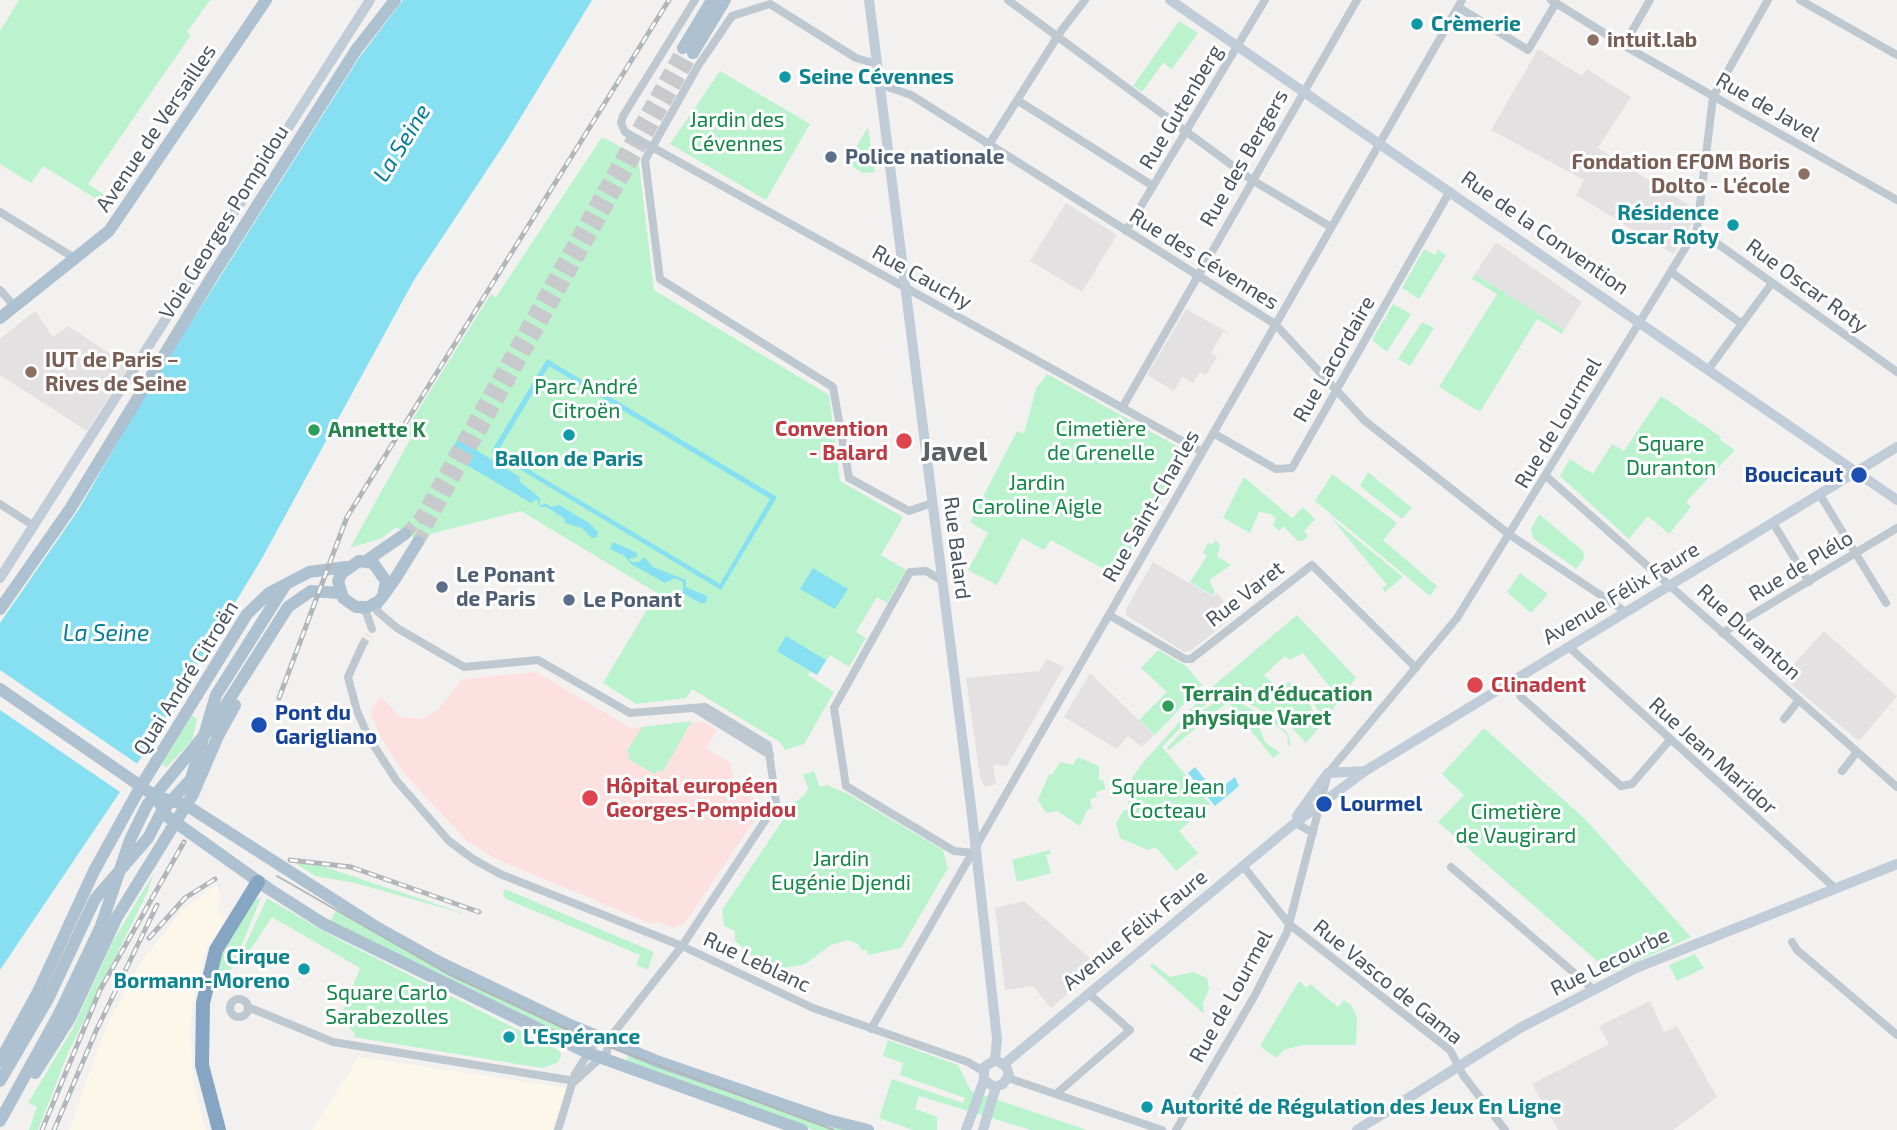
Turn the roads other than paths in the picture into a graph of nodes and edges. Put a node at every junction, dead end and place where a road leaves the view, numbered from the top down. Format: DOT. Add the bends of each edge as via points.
graph roads {
  1 [pos="266,0"];
  2 [pos="370,0"];
  3 [pos="394,0"];
  4 [pos="695,0"];
  5 [pos="712,0"];
  6 [pos="725,0"];
  7 [pos="869,0"];
  8 [pos="1008,0"];
  9 [pos="1085,0"];
  10 [pos="1170,0"];
  11 [pos="1265,0"];
  12 [pos="1357,0"];
  13 [pos="1650,0"];
  14 [pos="1768,0"];
  15 [pos="1800,0"];
  16 [pos="1553,1"];
  17 [pos="1460,4"];
  18 [pos="1058,37"];
  19 [pos="1623,45"];
  20 [pos="1238,47"];
  21 [pos="1897,55"];
  22 [pos="877,64"];
  23 [pos="879,85"];
  24 [pos="1303,92"];
  25 [pos="1713,97"];
  26 [pos="1017,100"];
  27 [pos="1187,132"];
  28 [pos="1380,143"];
  29 [pos="988,146"];
  30 [pos="650,147"];
  31 [pos="1252,180"];
  32 [pos="1153,186"];
  33 [pos="1450,191"];
  34 [pos="1897,200"];
  35 [pos="0,212"];
  36 [pos="1331,227"];
  37 [pos="1697,229"];
  38 [pos="1126,231"];
  39 [pos="76,259"];
  40 [pos="1671,272"];
  41 [pos="1196,275"];
  42 [pos="1772,283"];
  43 [pos="904,286"];
  44 [pos="0,290"];
  45 [pos="15,307"];
  46 [pos="0,318"];
  47 [pos="1640,323"];
  48 [pos="1275,324"];
  49 [pos="1742,324"];
  50 [pos="1708,370"];
  51 [pos="1897,372"];
  52 [pos="1336,390"];
  53 [pos="1122,408"];
  54 [pos="1213,433"];
  55 [pos="1897,447"];
  56 [pos="1202,452"];
  57 [pos="1857,472"];
  58 [pos="1546,476"];
  59 [pos="1820,495"];
  60 [pos="1897,500"];
  61 [pos="932,503"];
  62 [pos="0,505"];
  63 [pos="1773,523"];
  64 [pos="34,526"];
  65 [pos="1897,528"];
  66 [pos="405,534"];
  67 [pos="1510,535"];
  68 [pos="418,542"];
  69 [pos="1856,555"];
  70 [pos="366,561"];
  71 [pos="346,567"];
  72 [pos="0,578"];
  73 [pos="941,580"];
  74 [pos="1809,582"];
  75 [pos="286,583"];
  76 [pos="1670,586"];
  77 [pos="340,593"];
  78 [pos="380,602"];
  79 [pos="1886,603"];
  80 [pos="288,607"];
  81 [pos="356,607"];
  82 [pos="0,609"];
  83 [pos="1626,612"];
  84 [pos="1109,615"];
  85 [pos="1722,633"];
  86 [pos="362,646"];
  87 [pos="1569,647"];
  88 [pos="1416,668"];
  89 [pos="1512,682"];
  90 [pos="0,689"];
  91 [pos="1799,701"];
  92 [pos="1784,719"];
  93 [pos="1669,741"];
  94 [pos="1857,752"];
  95 [pos="1365,771"];
  96 [pos="1842,771"];
  97 [pos="1328,773"];
  98 [pos="1897,788"];
  99 [pos="1335,793"];
  100 [pos="155,795"];
  101 [pos="172,799"];
  102 [pos="1320,804"];
  103 [pos="186,805"];
  104 [pos="162,811"];
  105 [pos="176,823"];
  106 [pos="1293,825"];
  107 [pos="1313,833"];
  108 [pos="974,852"];
  109 [pos="272,860"];
  110 [pos="1897,864"];
  111 [pos="1243,866"];
  112 [pos="1451,867"];
  113 [pos="258,882"];
  114 [pos="1836,889"];
  115 [pos="1289,924"];
  116 [pos="1792,942"];
  117 [pos="682,946"];
  118 [pos="1594,989"];
  119 [pos="1088,993"];
  120 [pos="248,1007"];
  121 [pos="871,1028"];
  122 [pos="1897,1035"];
  123 [pos="609,1040"];
  124 [pos="593,1058"];
  125 [pos="0,1061"];
  126 [pos="1000,1062"];
  127 [pos="1459,1067"];
  128 [pos="984,1075"];
  129 [pos="1008,1078"];
  130 [pos="575,1081"];
  131 [pos="0,1082"];
  132 [pos="996,1087"];
  133 [pos="1056,1094"];
  134 [pos="0,1121"];
  135 [pos="219,1130"];
  136 [pos="558,1130"];
  137 [pos="802,1130"];
  138 [pos="867,1130"];
  139 [pos="966,1130"];
  140 [pos="983,1130"];
  141 [pos="1162,1130"];
  142 [pos="1176,1130"];
  143 [pos="1357,1130"];
  144 [pos="1505,1130"];
  1 -- 39 [label="main road, Avenue de Versailles" via="124,213 102,239"];
  2 -- 64 [label="street"];
  3 -- 82 [label="main road, Voie Georges Pompidou" via="356,50 70,509"];
  4 -- 30 [label="street, Rue Cauchy" via="623,116 625,132"];
  5 -- 6 [label="main road" via="688,50"];
  7 -- 22 [label="street, Rue Balard"];
  8 -- 18 [label="street"];
  9 -- 18 [label="street"];
  10 -- 20 [label="street, Rue de la Convention"];
  11 -- 20 [label="street, Rue Gutenberg"];
  12 -- 24 [label="street, Rue des Bergers"];
  13 -- 19 [label="street"];
  14 -- 25 [label="street, Rue de Lourmel"];
  15 -- 21 [label="street"];
  16 -- 17 [label="street" via="1528,50"];
  16 -- 19 [label="street, Rue de Javel"];
  17 -- 28 [label="street, Rue Saint-Charles"];
  18 -- 26 [label="street"];
  18 -- 27 [label="street"];
  19 -- 25 [label="street, Rue de Javel"];
  20 -- 24 [label="street, Rue de la Convention"];
  20 -- 27 [label="street, Rue Gutenberg"];
  22 -- 23 [label="street, Rue Balard"];
  22 -- 30 [label="street" via="856,58 770,4 748,10 732,16 722,29"];
  23 -- 29 [label="street, Rue des Cévennes" via="911,95"];
  23 -- 43 [label="street, Rue Balard"];
  24 -- 28 [label="street, Rue de la Convention"];
  24 -- 31 [label="street, Rue des Bergers"];
  25 -- 34 [label="street, Rue de Javel"];
  25 -- 37 [label="street, Rue de Lourmel"];
  26 -- 29 [label="street"];
  26 -- 32 [label="street"];
  27 -- 31 [label="street"];
  27 -- 32 [label="street, Rue Gutenberg"];
  28 -- 33 [label="street, Rue de la Convention"];
  28 -- 36 [label="street, Rue Saint-Charles"];
  29 -- 38 [label="street, Rue des Cévennes"];
  30 -- 43 [label="street, Rue Cauchy"];
  30 -- 61 [label="street" via="645,160 663,284 833,387 849,478 909,511"];
  31 -- 36 [label="street"];
  31 -- 41 [label="street, Rue des Bergers"];
  32 -- 38 [label="street, Rue Gutenberg"];
  33 -- 47 [label="street, Rue de la Convention"];
  33 -- 52 [label="street, Rue Lacordaire"];
  35 -- 39 [label="street"];
  36 -- 48 [label="street, Rue Saint-Charles"];
  37 -- 40 [label="street, Rue de Lourmel"];
  37 -- 42 [label="street, Rue Oscar Roty"];
  38 -- 41 [label="street, Rue des Cévennes"];
  39 -- 45 [label="main road, Avenue de Versailles"];
  40 -- 47 [label="street, Rue de Lourmel"];
  40 -- 49 [label="street"];
  41 -- 48 [label="street, Rue des Cévennes"];
  41 -- 53 [label="street, Rue des Bergers"];
  42 -- 49 [label="street"];
  42 -- 51 [label="street, Rue Oscar Roty"];
  43 -- 53 [label="street, Rue Cauchy"];
  43 -- 61 [label="street, Rue Balard"];
  44 -- 45 [label="street"];
  45 -- 46 [label="main road, Avenue de Versailles"];
  47 -- 50 [label="street, Rue de la Convention"];
  47 -- 58 [label="street, Rue de Lourmel"];
  48 -- 52 [label="street, Rue des Cévennes"];
  48 -- 54 [label="street, Rue Saint-Charles"];
  49 -- 50 [label="street"];
  50 -- 57 [label="street, Rue de la Convention"];
  52 -- 54 [label="street, Rue Lacordaire" via="1287,470 1276,469"];
  52 -- 67 [label="street, Rue des Cévennes" via="1365,421"];
  53 -- 56 [label="street, Rue Cauchy"];
  54 -- 56 [label="street, Rue Saint-Charles"];
  55 -- 57 [label="street, Avenue Félix Faure"];
  56 -- 84 [label="street, Rue Saint-Charles"];
  57 -- 59 [label="street, Avenue Félix Faure"];
  57 -- 60 [label="street, Rue de la Convention"];
  58 -- 67 [label="street, Rue de Lourmel"];
  58 -- 76 [label="street, Rue Duranton"];
  59 -- 63 [label="street, Avenue Félix Faure"];
  59 -- 69 [label="street"];
  61 -- 73 [label="street, Rue Balard"];
  62 -- 64 [label="street"];
  63 -- 74 [label="street"];
  63 -- 76 [label="street, Avenue Félix Faure"];
  64 -- 72 [label="street"];
  65 -- 69 [label="street, Rue de Plélo"];
  66 -- 70 [label="main road"];
  67 -- 83 [label="street, Rue des Cévennes"];
  67 -- 88 [label="street, Rue de Lourmel" via="1457,618"];
  68 -- 78 [label="main road"];
  69 -- 74 [label="street, Rue de Plélo"];
  69 -- 79 [label="street"];
  70 -- 71 [label="main road"];
  70 -- 78 [label="main road" via="384,574"];
  71 -- 75 [label="main road, Quai André Citroën" via="309,572"];
  71 -- 77 [label="main road" via="338,581"];
  73 -- 108 [label="street, Rue Balard"];
  73 -- 108 [label="street" via="926,571 910,572 834,708 846,786 954,851"];
  74 -- 85 [label="street, Rue de Plélo"];
  75 -- 101 [label="main road" via="216,695 191,779"];
  75 -- 125 [label="main road, Quai André Citroën" via="247,614 141,786"];
  76 -- 83 [label="street, Avenue Félix Faure"];
  76 -- 85 [label="street, Rue Duranton"];
  77 -- 80 [label="main road" via="311,591"];
  77 -- 81 [label="main road"];
  78 -- 81 [label="main road"];
  78 -- 81 [label="street" via="370,632 366,612"];
  78 -- 117 [label="street, Rue Leblanc" via="397,628 464,667 538,660 630,713 705,707 766,743 776,802"];
  80 -- 100 [label="main road, Quai André Citroën" via="215,722"];
  80 -- 103 [label="main road"];
  83 -- 87 [label="street, Avenue Félix Faure"];
  84 -- 88 [label="street, Rue Varet" via="1191,659 1312,565"];
  84 -- 108 [label="street, Rue Saint-Charles"];
  85 -- 91 [label="street, Rue Duranton"];
  86 -- 117 [label="street" via="348,677 362,724 396,780 449,841 500,874"];
  87 -- 89 [label="street, Avenue Félix Faure"];
  87 -- 93 [label="street, Rue Jean Maridor"];
  88 -- 97 [label="street, Rue de Lourmel"];
  89 -- 93 [label="street" via="1521,696 1621,786 1632,784"];
  89 -- 95 [label="street, Avenue Félix Faure"];
  90 -- 100 [label="main road"];
  91 -- 92 [label="street"];
  91 -- 94 [label="street, Rue Duranton"];
  93 -- 114 [label="street, Rue Jean Maridor"];
  94 -- 96 [label="street"];
  94 -- 98 [label="street, Rue Duranton"];
  95 -- 97 [label="street, Avenue Félix Faure"];
  95 -- 99 [label="street, Avenue Félix Faure"];
  97 -- 99 [label="street" via="1334,779"];
  97 -- 102 [label="street, Rue de Lourmel"];
  97 -- 106 [label="street, Avenue Félix Faure"];
  99 -- 102 [label="street, Avenue Félix Faure"];
  100 -- 101 [label="main road"];
  100 -- 104 [label="main road"];
  100 -- 134 [label="main road, Quai André Citroën" via="130,840 101,926"];
  101 -- 103 [label="main road"];
  101 -- 104 [label="main road"];
  102 -- 106 [label="street, Avenue Félix Faure"];
  102 -- 107 [label="street, Rue de Lourmel"];
  103 -- 105 [label="main road"];
  103 -- 109 [label="main road"];
  104 -- 105 [label="main road"];
  104 -- 131 [label="main road" via="148,838 102,889 48,999"];
  105 -- 113 [label="main road"];
  105 -- 134 [label="main road" via="117,917 70,1018"];
  106 -- 107 [label="street"];
  106 -- 111 [label="street, Avenue Félix Faure"];
  107 -- 115 [label="street, Rue de Lourmel"];
  108 -- 121 [label="street, Rue Saint-Charles"];
  108 -- 126 [label="street, Rue Balard"];
  109 -- 113 [label="main road"];
  109 -- 123 [label="main road" via="439,962"];
  110 -- 114 [label="street, Rue Lecourbe"];
  111 -- 115 [label="street, Rue Vasco de Gama"];
  111 -- 119 [label="street, Avenue Félix Faure"];
  112 -- 118 [label="street"];
  113 -- 124 [label="main road" via="324,923"];
  113 -- 135 [label="highway" via="216,950 203,1003 202,1065"];
  114 -- 118 [label="street, Rue Lecourbe" via="1647,963"];
  115 -- 127 [label="street, Rue Vasco de Gama" via="1450,1051"];
  115 -- 142 [label="street, Rue de Lourmel" via="1255,995"];
  116 -- 122 [label="street"];
  117 -- 121 [label="street, Rue Leblanc" via="813,1008"];
  117 -- 123 [label="street"];
  118 -- 127 [label="street, Rue Lecourbe"];
  119 -- 126 [label="street, Avenue Félix Faure"];
  119 -- 133 [label="street" via="1130,1030"];
  120 -- 130 [label="street" via="333,1042"];
  121 -- 128 [label="street, Rue Leblanc" via="965,1061"];
  123 -- 124 [label="street" via="609,1049"];
  123 -- 124 [label="street" via="595,1043"];
  123 -- 138 [label="main road" via="697,1075"];
  124 -- 130 [label="street"];
  124 -- 137 [label="main road"];
  126 -- 128 [label="street, Avenue Félix Faure" via="986,1064"];
  126 -- 129 [label="street, Rue Balard"];
  127 -- 143 [label="street, Rue Lecourbe"];
  127 -- 144 [label="street, Rue Vasco de Gama"];
  128 -- 132 [label="street"];
  128 -- 139 [label="street"];
  129 -- 132 [label="street"];
  129 -- 133 [label="street"];
  130 -- 136 [label="street"];
  132 -- 140 [label="street"];
  133 -- 141 [label="street"];
}
